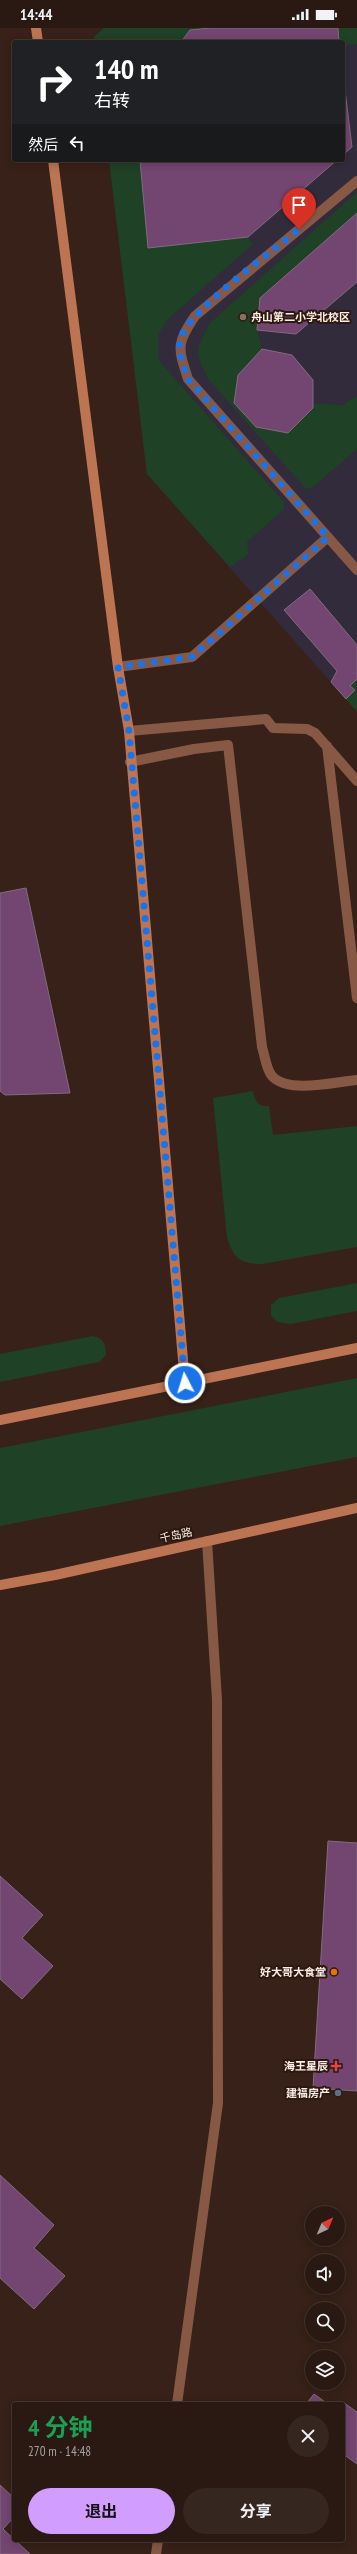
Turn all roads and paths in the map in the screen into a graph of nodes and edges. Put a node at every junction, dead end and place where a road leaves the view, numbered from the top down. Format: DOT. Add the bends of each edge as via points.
graph roads {
  1 [pos="36,28"];
  2 [pos="38,40"];
  3 [pos="53,162"];
  4 [pos="357,181"];
  5 [pos="328,537"];
  6 [pos="357,570"];
  7 [pos="118,667"];
  8 [pos="129,731"];
  9 [pos="327,746"];
  10 [pos="130,762"];
  11 [pos="357,781"];
  12 [pos="357,998"];
  13 [pos="357,1080"];
  14 [pos="357,1348"];
  15 [pos="185,1383"];
  16 [pos="0,1420"];
  17 [pos="357,1508"];
  18 [pos="206,1541"];
  19 [pos="0,1585"];
  20 [pos="177,2402"];
  21 [pos="158,2542"];
  22 [pos="156,2554"];
  1 -- 2 [label="street"];
  3 -- 7 [label="street"];
  4 -- 5 [label="street" via="194,316 181,336 179,353 188,379"];
  5 -- 6 [label="street"];
  5 -- 7 [label="street" via="192,657"];
  7 -- 8 [label="street"];
  8 -- 9 [label="street" via="266,719 273,728 307,729 315,733"];
  8 -- 10 [label="street"];
  9 -- 11 [label="street"];
  9 -- 12 [label="street"];
  10 -- 13 [label="street" via="228,745 262,1047 268,1070 286,1086"];
  10 -- 15 [label="street"];
  14 -- 15 [label="street"];
  15 -- 16 [label="street"];
  17 -- 18 [label="street, 千岛路"];
  18 -- 19 [label="street, 千岛路"];
  18 -- 20 [label="street" via="217,1700 218,2103"];
  21 -- 22 [label="street"];
}
